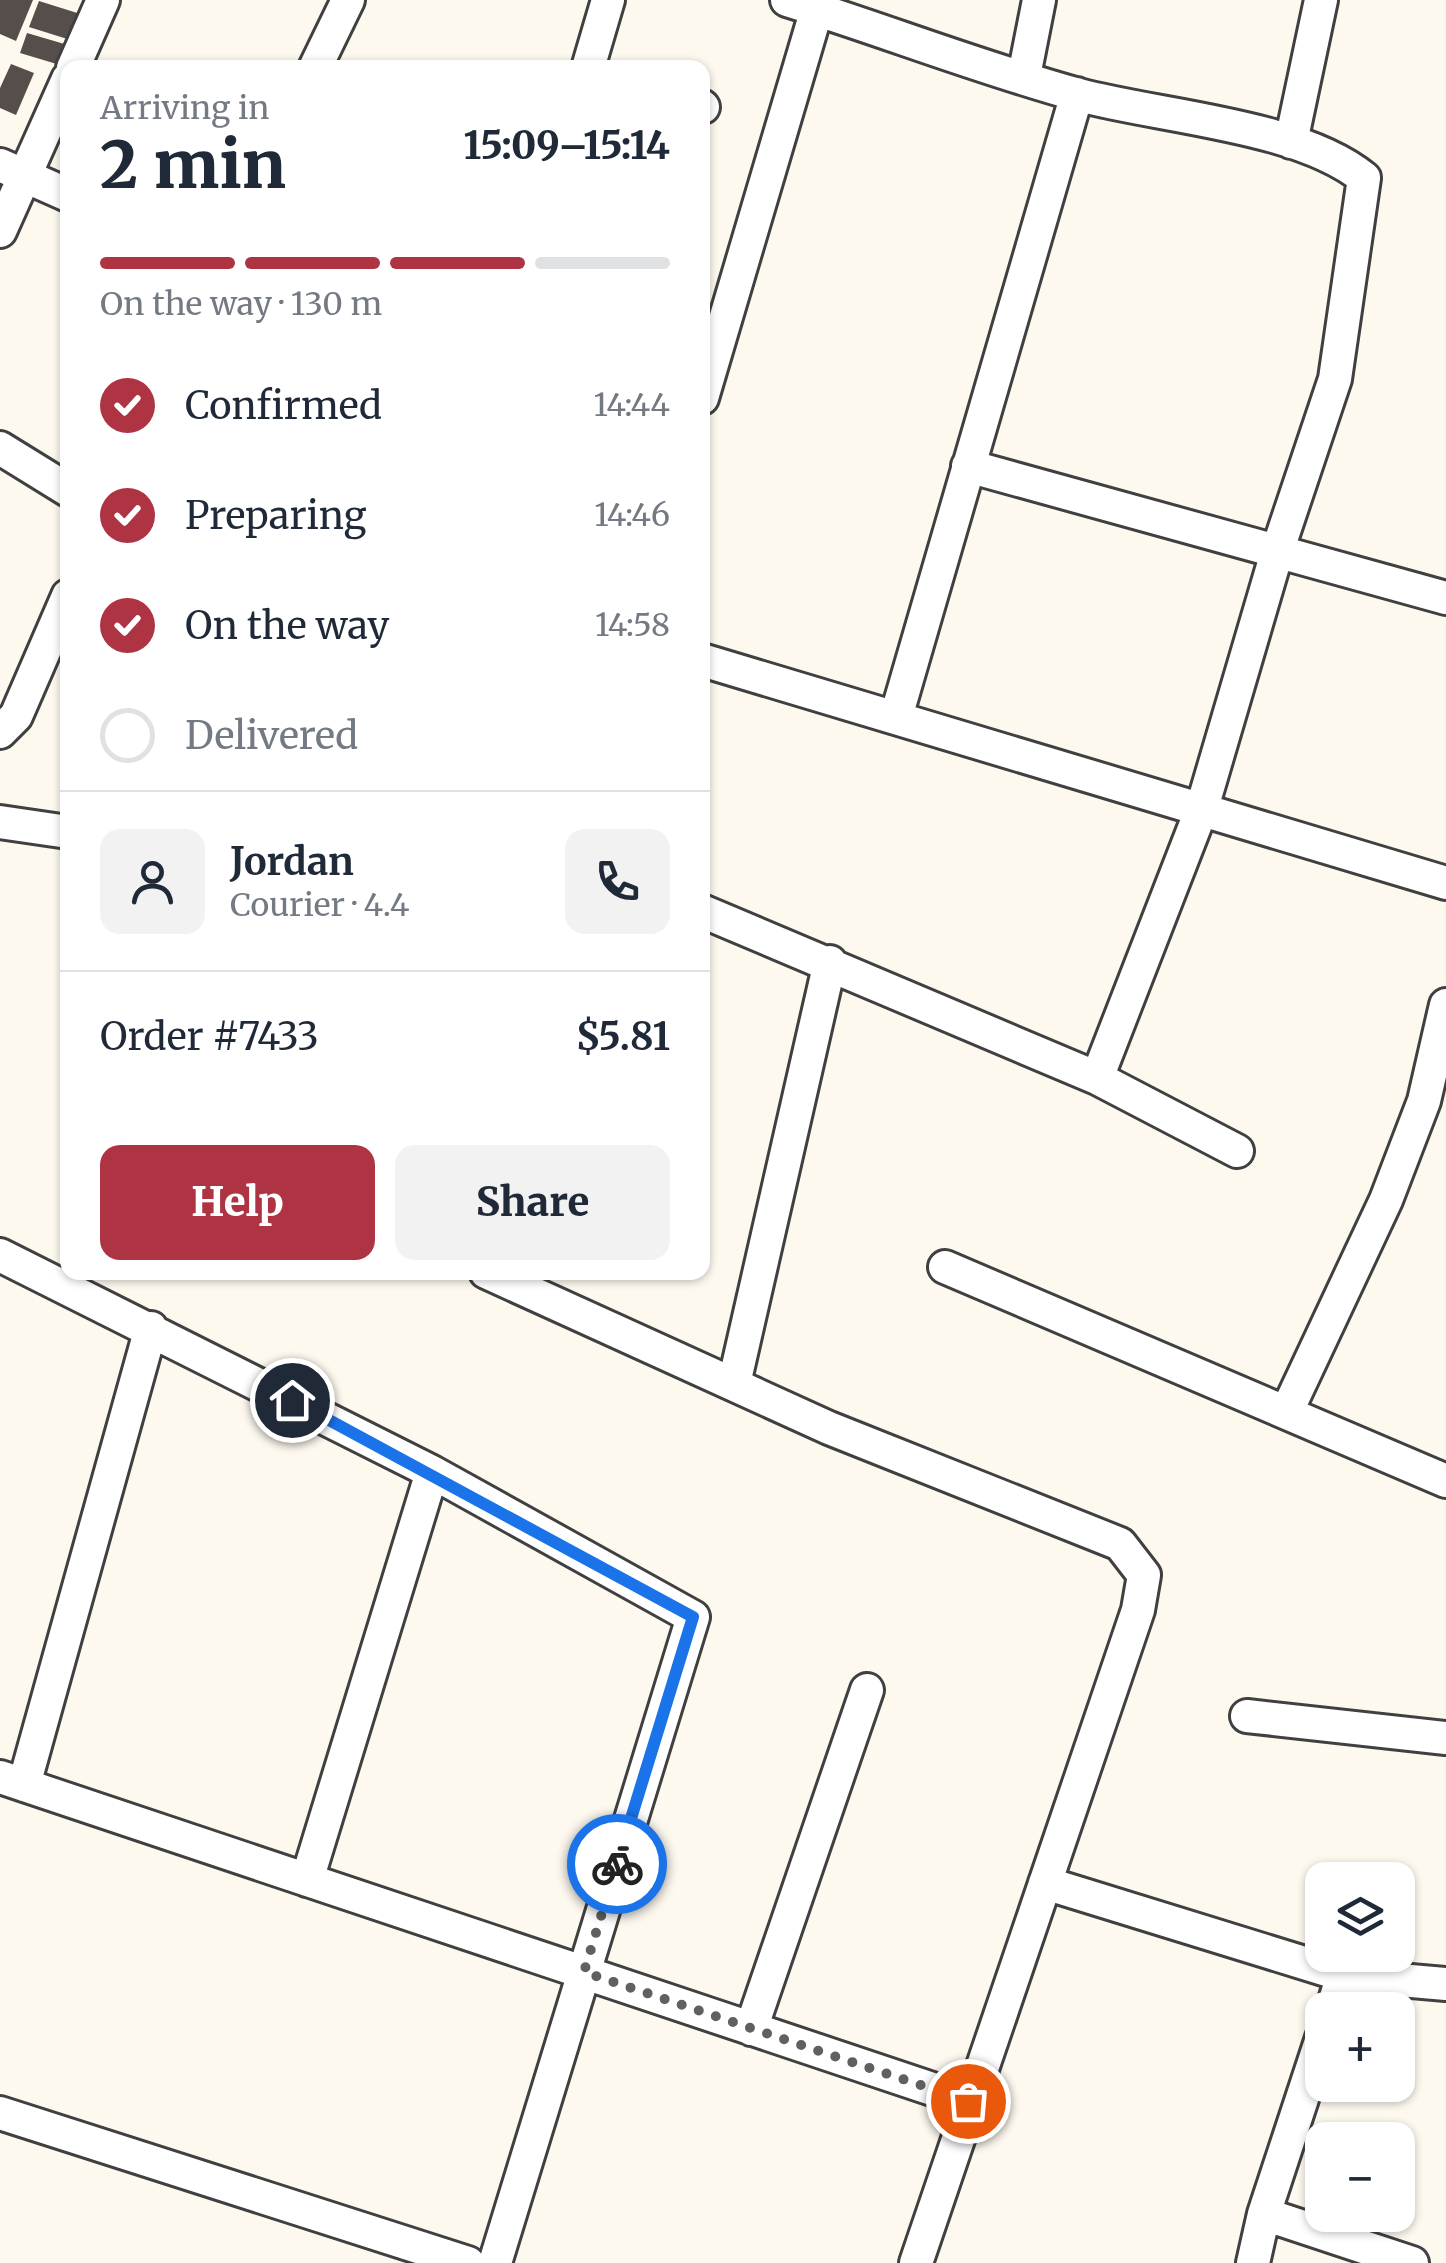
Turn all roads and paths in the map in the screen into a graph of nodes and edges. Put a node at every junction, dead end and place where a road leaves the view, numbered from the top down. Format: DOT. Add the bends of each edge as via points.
graph roads {
  1 [pos="102,0"];
  2 [pos="348,0"];
  3 [pos="608,0"];
  4 [pos="1039,0"];
  5 [pos="1320,0"];
  6 [pos="802,5"];
  7 [pos="76,60"];
  8 [pos="319,60"];
  9 [pos="590,60"];
  10 [pos="1024,76"];
  11 [pos="60,93"];
  12 [pos="1077,94"];
  13 [pos="1292,142"];
  14 [pos="12,170"];
  15 [pos="60,191"];
  16 [pos="0,232"];
  17 [pos="710,367"];
  18 [pos="0,448"];
  19 [pos="968,466"];
  20 [pos="60,485"];
  21 [pos="1278,548"];
  22 [pos="1446,598"];
  23 [pos="60,614"];
  24 [pos="710,662"];
  25 [pos="896,717"];
  26 [pos="0,732"];
  27 [pos="1202,808"];
  28 [pos="0,822"];
  29 [pos="60,831"];
  30 [pos="1446,883"];
  31 [pos="710,914"];
  32 [pos="830,962"];
  33 [pos="1446,1005"];
  34 [pos="1096,1078"];
  35 [pos="1435,1109"];
  36 [pos="1237,1151"];
  37 [pos="0,1255"];
  38 [pos="945,1267"];
  39 [pos="524,1280"];
  40 [pos="557,1287"];
  41 [pos="151,1328"];
  42 [pos="734,1384"];
  43 [pos="1287,1410"];
  44 [pos="432,1472"];
  45 [pos="1446,1481"];
  46 [pos="867,1690"];
  47 [pos="1247,1716"];
  48 [pos="1446,1738"];
  49 [pos="12,1781"];
  50 [pos="307,1880"];
  51 [pos="1045,1884"];
  52 [pos="584,1972"];
  53 [pos="1343,1976"];
  54 [pos="1446,1984"];
  55 [pos="1338,1992"];
  56 [pos="751,2029"];
  57 [pos="1305,2090"];
  58 [pos="968,2101"];
  59 [pos="0,2113"];
  60 [pos="1264,2214"];
  61 [pos="468,2263"];
  62 [pos="494,2263"];
  63 [pos="916,2263"];
  64 [pos="1253,2263"];
  65 [pos="1412,2263"];
  1 -- 7 [label="street"];
  2 -- 8 [label="street"];
  3 -- 9 [label="street"];
  4 -- 10 [label="street"];
  5 -- 13 [label="street"];
  6 -- 10 [label="street"];
  6 -- 17 [label="street"];
  10 -- 12 [label="street"];
  11 -- 14 [label="street"];
  12 -- 13 [label="street"];
  12 -- 19 [label="street"];
  13 -- 21 [label="street" via="1364,178 1335,379"];
  14 -- 15 [label="street"];
  14 -- 16 [label="street"];
  18 -- 20 [label="street"];
  19 -- 21 [label="street"];
  19 -- 25 [label="street"];
  21 -- 22 [label="street"];
  21 -- 27 [label="street"];
  23 -- 26 [label="street" via="16,716"];
  24 -- 25 [label="street"];
  25 -- 27 [label="street"];
  27 -- 30 [label="street"];
  27 -- 34 [label="street"];
  28 -- 29 [label="street"];
  31 -- 32 [label="street"];
  32 -- 34 [label="street"];
  32 -- 42 [label="street"];
  33 -- 35 [label="street"];
  34 -- 36 [label="street"];
  35 -- 43 [label="street"];
  37 -- 41 [label="street"];
  38 -- 43 [label="street"];
  39 -- 40 [label="street"];
  40 -- 42 [label="street"];
  41 -- 44 [label="street"];
  41 -- 49 [label="street"];
  42 -- 51 [label="street" via="1120,1544 1144,1575"];
  43 -- 45 [label="street"];
  44 -- 50 [label="street"];
  44 -- 52 [label="street" via="693,1617"];
  46 -- 56 [label="street"];
  47 -- 48 [label="street"];
  49 -- 50 [label="street"];
  50 -- 52 [label="street"];
  51 -- 53 [label="street"];
  51 -- 58 [label="street"];
  52 -- 56 [label="street"];
  52 -- 62 [label="street"];
  53 -- 54 [label="street"];
  53 -- 55 [label="street"];
  56 -- 58 [label="street"];
  57 -- 60 [label="street"];
  58 -- 63 [label="street"];
  59 -- 61 [label="street"];
  60 -- 64 [label="street"];
  60 -- 65 [label="street"];
}
